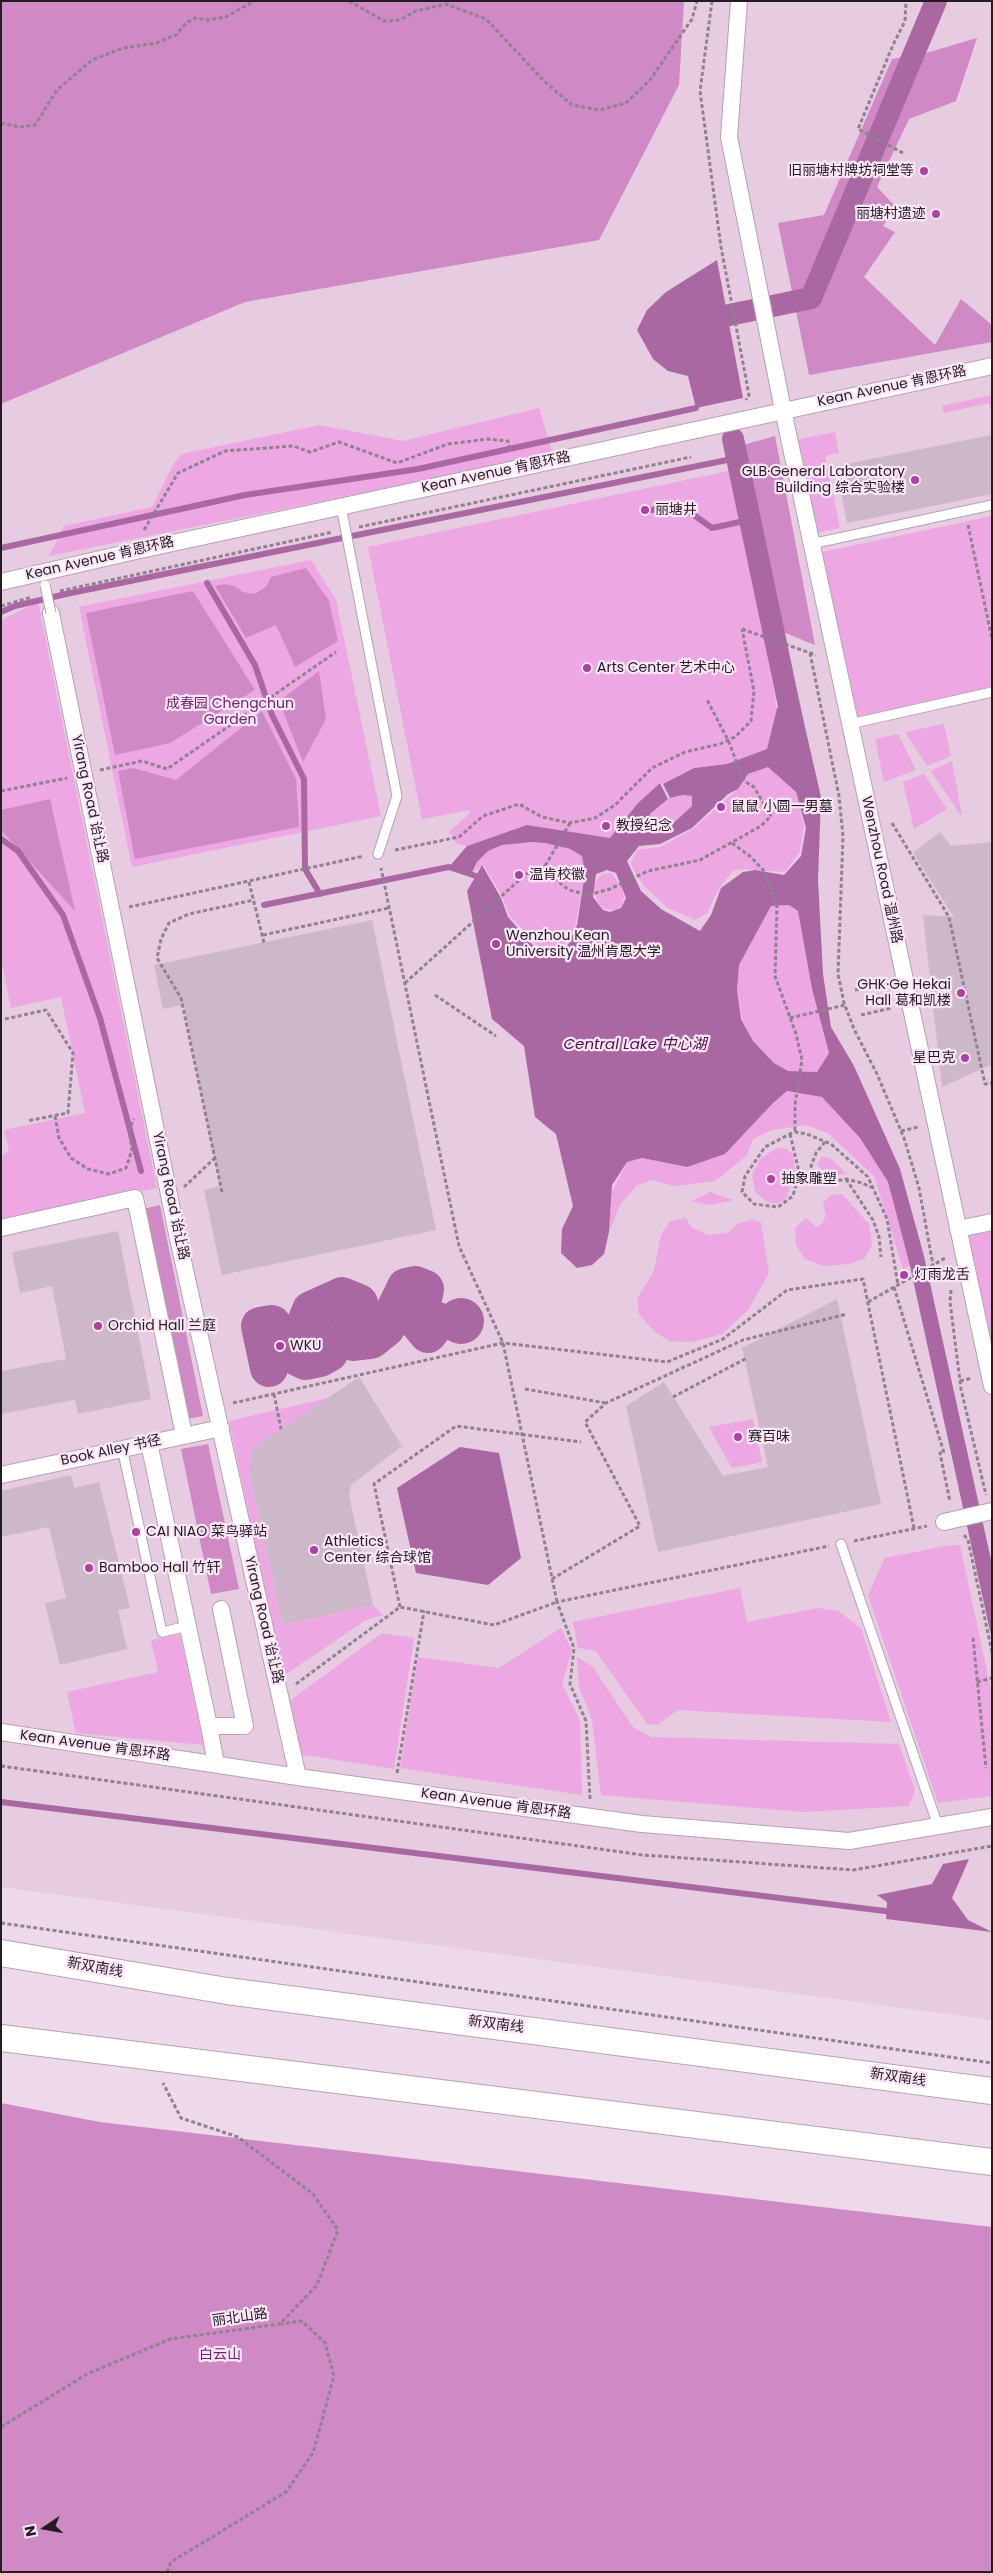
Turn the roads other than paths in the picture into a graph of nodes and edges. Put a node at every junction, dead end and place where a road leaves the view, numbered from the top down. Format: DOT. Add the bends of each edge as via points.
graph roads {
  1 [pos="738,1"];
  2 [pos="992,366"];
  3 [pos="783,410"];
  4 [pos="992,505"];
  5 [pos="341,506"];
  6 [pos="811,544"];
  7 [pos="1,582"];
  8 [pos="45,583"];
  9 [pos="51,613"];
  10 [pos="992,692"];
  11 [pos="850,724"];
  12 [pos="378,854"];
  13 [pos="992,1222"];
  14 [pos="1,1228"];
  15 [pos="958,1229"];
  16 [pos="992,1386"];
  17 [pos="220,1428"];
  18 [pos="184,1436"];
  19 [pos="149,1443"];
  20 [pos="122,1448"];
  21 [pos="1,1475"];
  22 [pos="992,1511"];
  23 [pos="947,1521"];
  24 [pos="840,1544"];
  25 [pos="220,1609"];
  26 [pos="188,1626"];
  27 [pos="209,1726"];
  28 [pos="1,1732"];
  29 [pos="216,1764"];
  30 [pos="298,1777"];
  31 [pos="992,1817"];
  32 [pos="938,1826"];
  33 [pos="1,1953"];
  34 [pos="1,2038"];
  35 [pos="992,2091"];
  36 [pos="992,2162"];
  1 -- 3 [label="street, Wenzhou Road 温州路" via="729,137"];
  2 -- 3 [label="street, Kean Avenue 肯恩环路"];
  3 -- 5 [label="street, Kean Avenue 肯恩环路"];
  3 -- 6 [label="street, Wenzhou Road 温州路"];
  4 -- 6 [label="lane"];
  5 -- 8 [label="street, Kean Avenue 肯恩环路"];
  5 -- 12 [label="lane" via="397,796"];
  6 -- 11 [label="street, Wenzhou Road 温州路"];
  7 -- 8 [label="street, Kean Avenue 肯恩环路"];
  8 -- 9 [label="lane, bridge"];
  9 -- 17 [label="street, Yirang Road 诒让路"];
  10 -- 11 [label="lane"];
  11 -- 15 [label="street, Wenzhou Road 温州路"];
  13 -- 15 [label="street"];
  14 -- 18 [label="street" via="135,1198"];
  15 -- 16 [label="street, Wenzhou Road 温州路"];
  17 -- 18 [label="street, Book Alley 书径"];
  17 -- 30 [label="street, Yirang Road 诒让路"];
  18 -- 19 [label="street, Book Alley 书径"];
  19 -- 20 [label="street, Book Alley 书径"];
  19 -- 26 [label="street"];
  20 -- 21 [label="street, Book Alley 书径"];
  20 -- 26 [label="lane" via="162,1632"];
  22 -- 23 [label="street"];
  24 -- 32 [label="lane"];
  25 -- 27 [label="street" via="245,1726"];
  26 -- 27 [label="street"];
  27 -- 29 [label="street"];
  28 -- 29 [label="street, Kean Avenue 肯恩环路"];
  29 -- 30 [label="street, Kean Avenue 肯恩环路"];
  30 -- 32 [label="street, Kean Avenue 肯恩环路" via="642,1824 839,1841"];
  31 -- 32 [label="street, Kean Avenue 肯恩环路"];
  33 -- 35 [label="main road, 新双南线" via="227,1990"];
  34 -- 36 [label="main road"];
}
